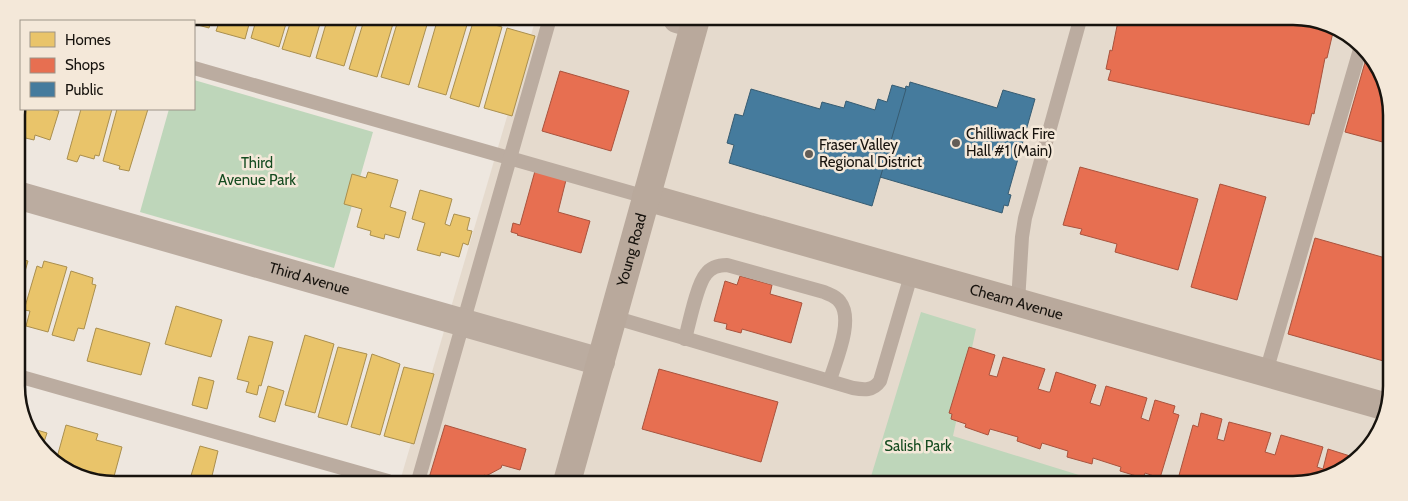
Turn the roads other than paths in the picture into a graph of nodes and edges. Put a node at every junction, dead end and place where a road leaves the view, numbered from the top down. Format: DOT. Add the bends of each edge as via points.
graph roads {
  1 [pos="548,25"];
  2 [pos="688,25"];
  3 [pos="1079,25"];
  4 [pos="1359,53"];
  5 [pos="195,68"];
  6 [pos="511,158"];
  7 [pos="25,197"];
  8 [pos="646,197"];
  9 [pos="912,272"];
  10 [pos="1018,302"];
  11 [pos="613,317"];
  12 [pos="464,323"];
  13 [pos="685,338"];
  14 [pos="601,362"];
  15 [pos="1266,372"];
  16 [pos="25,378"];
  17 [pos="830,380"];
  18 [pos="1381,405"];
  19 [pos="370,476"];
  20 [pos="419,476"];
  21 [pos="570,476"];
  1 -- 6 [label="lane"];
  2 -- 8 [label="street, Young Road"];
  3 -- 10 [label="lane" via="1025,218"];
  4 -- 15 [label="lane"];
  5 -- 6 [label="lane"];
  6 -- 8 [label="lane"];
  6 -- 12 [label="lane"];
  7 -- 12 [label="street, Third Avenue"];
  8 -- 9 [label="street, Cheam Avenue"];
  8 -- 11 [label="street, Young Road"];
  9 -- 10 [label="street, Cheam Avenue"];
  9 -- 17 [label="lane" via="880,381 870,389 862,389"];
  10 -- 15 [label="street, Cheam Avenue"];
  11 -- 13 [label="lane"];
  11 -- 14 [label="street, Young Road"];
  12 -- 14 [label="street, Third Avenue"];
  12 -- 20 [label="lane"];
  13 -- 17 [label="lane"];
  13 -- 17 [label="lane" via="702,280 710,269 716,267 727,265 824,292 840,301 846,321"];
  14 -- 21 [label="street, Young Road"];
  15 -- 18 [label="street, Cheam Avenue"];
  16 -- 19 [label="lane"];
}
